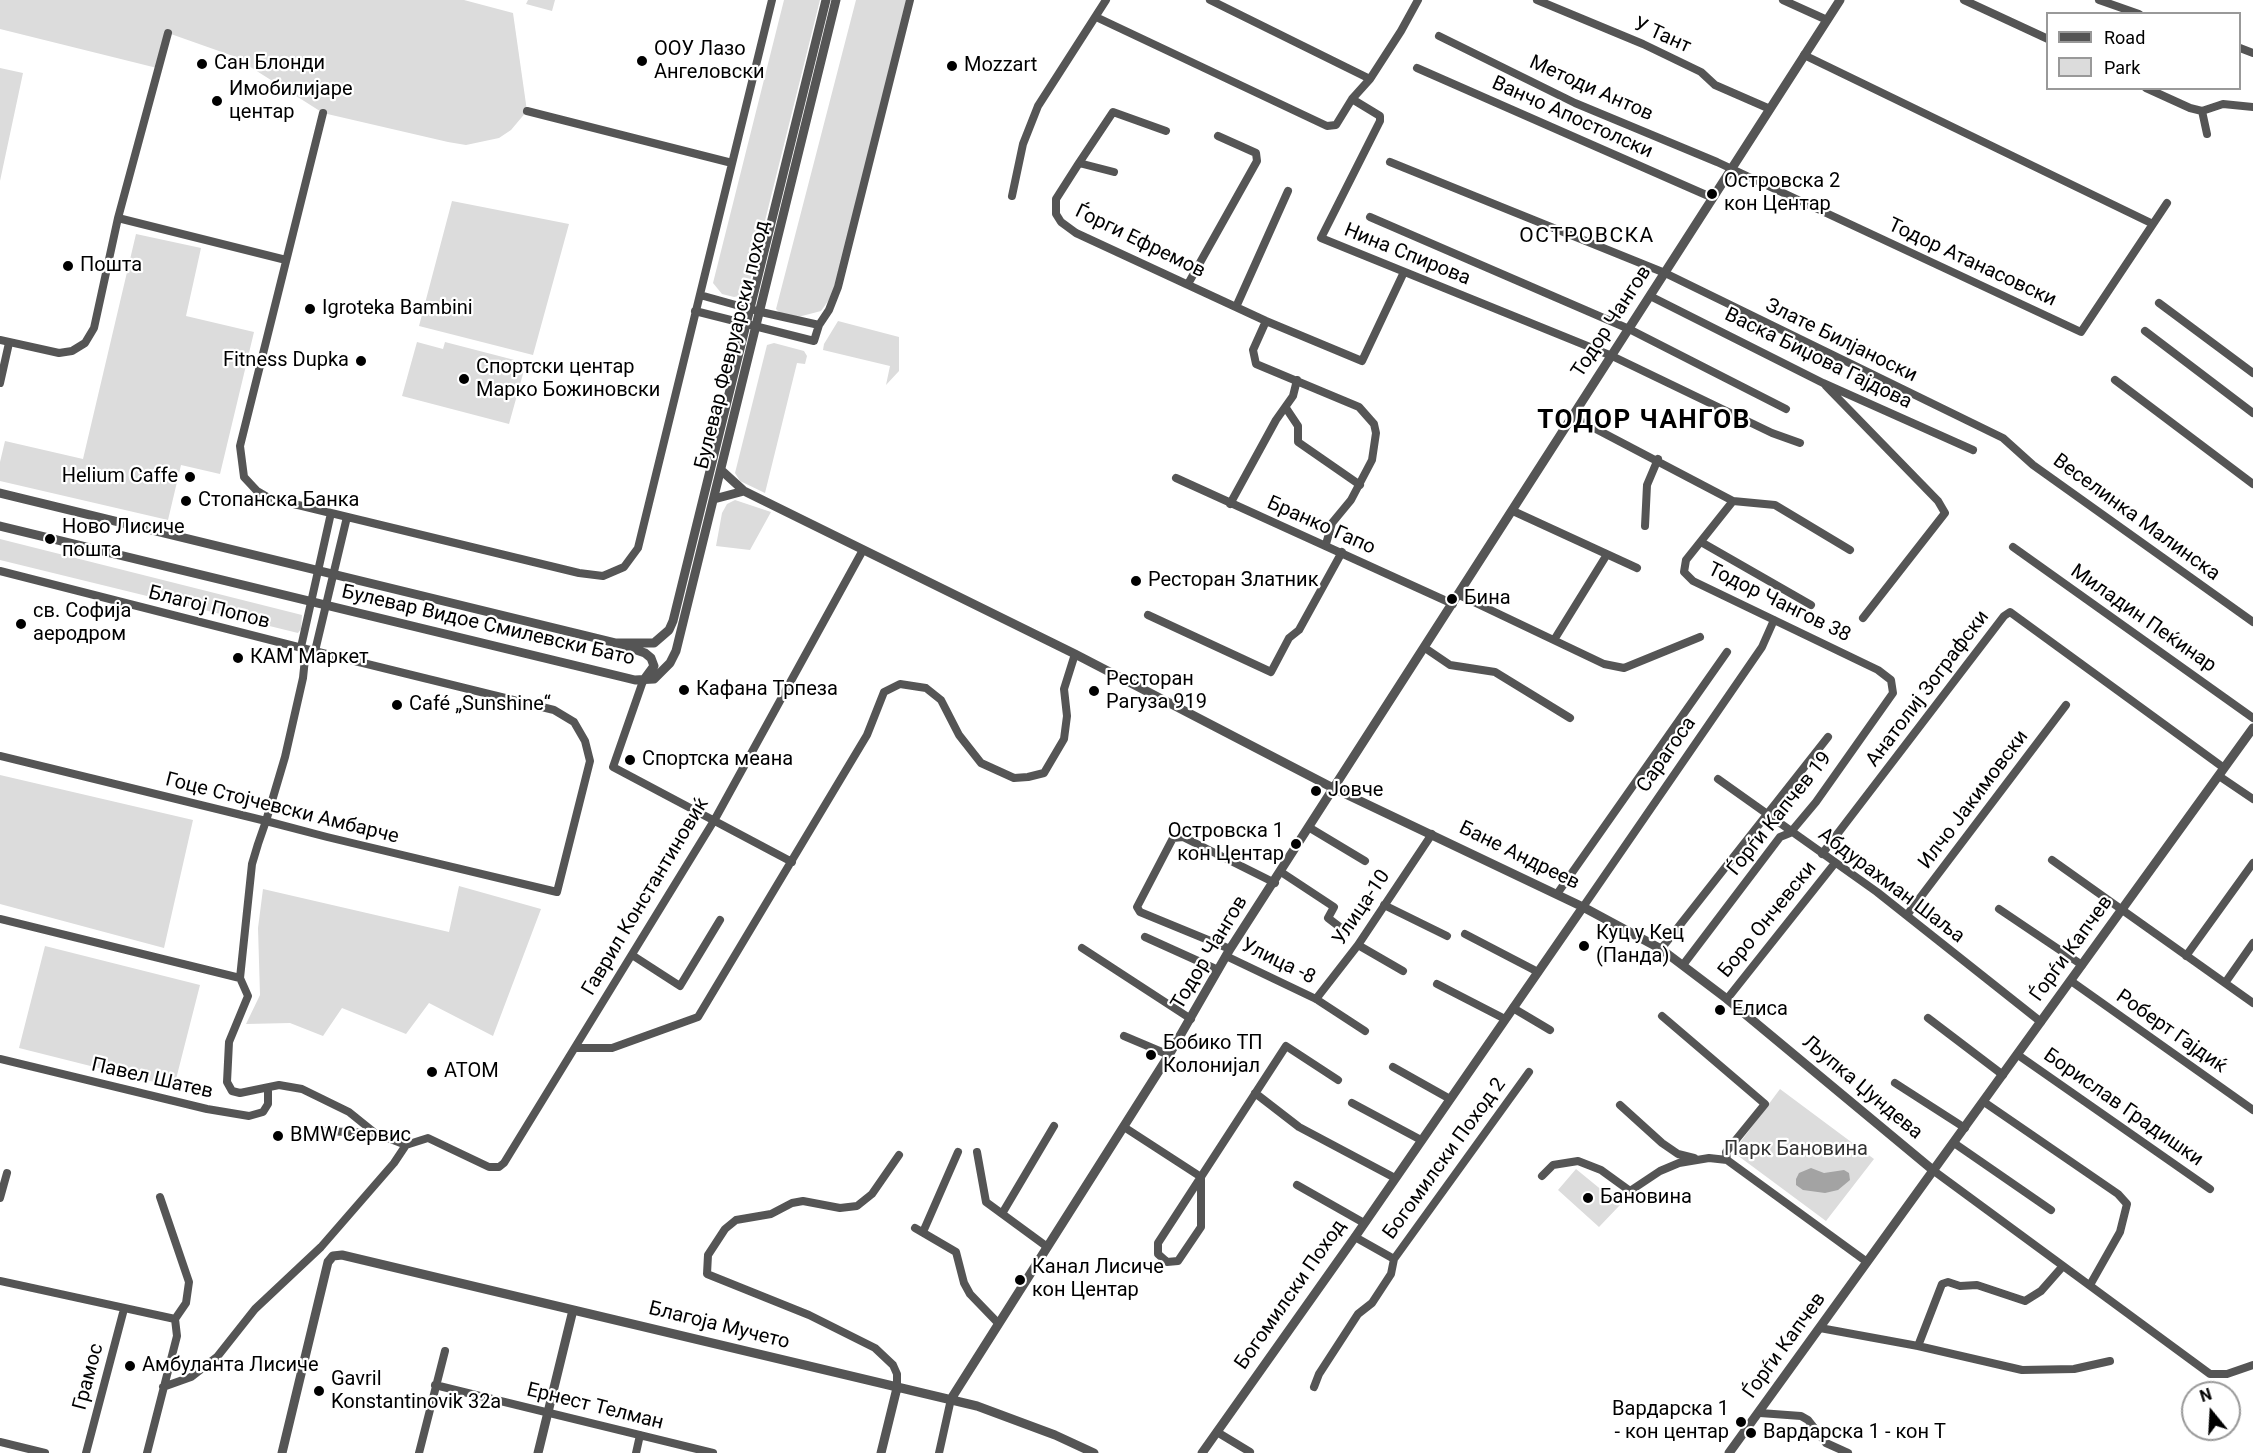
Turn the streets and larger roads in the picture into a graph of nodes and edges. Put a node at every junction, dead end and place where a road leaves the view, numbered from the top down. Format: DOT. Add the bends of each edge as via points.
graph roads {
  1 [pos="772,0"];
  2 [pos="826,0"];
  3 [pos="836,0"];
  4 [pos="910,0"];
  5 [pos="1106,0"];
  6 [pos="1210,0"];
  7 [pos="1418,0"];
  8 [pos="1537,0"];
  9 [pos="1783,0"];
  10 [pos="1839,0"];
  11 [pos="1964,0"];
  12 [pos="2099,0"];
  13 [pos="2133,12"];
  14 [pos="1096,17"];
  15 [pos="1827,20"];
  16 [pos="168,33"];
  17 [pos="1439,36"];
  18 [pos="2046,38"];
  19 [pos="1804,55"];
  20 [pos="1417,68"];
  21 [pos="1370,79"];
  22 [pos="2150,90"];
  23 [pos="1352,99"];
  24 [pos="2253,108"];
  25 [pos="1770,109"];
  26 [pos="527,111"];
  27 [pos="2202,111"];
  28 [pos="323,112"];
  29 [pos="1166,131"];
  30 [pos="2206,134"];
  31 [pos="1218,136"];
  32 [pos="1390,162"];
  33 [pos="732,163"];
  34 [pos="1079,163"];
  35 [pos="1731,169"];
  36 [pos="1114,172"];
  37 [pos="1288,191"];
  38 [pos="1012,196"];
  39 [pos="1713,198"];
  40 [pos="2167,203"];
  41 [pos="1370,217"];
  42 [pos="118,218"];
  43 [pos="2153,224"];
  44 [pos="286,260"];
  45 [pos="1404,272"];
  46 [pos="1665,273"];
  47 [pos="1188,284"];
  48 [pos="700,295"];
  49 [pos="1650,296"];
  50 [pos="2159,303"];
  51 [pos="1236,307"];
  52 [pos="750,309"];
  53 [pos="695,311"];
  54 [pos="761,312"];
  55 [pos="1266,321"];
  56 [pos="746,325"];
  57 [pos="819,325"];
  58 [pos="757,327"];
  59 [pos="1629,329"];
  60 [pos="2145,331"];
  61 [pos="0,340"];
  62 [pos="9,343"];
  63 [pos="1612,356"];
  64 [pos="2253,373"];
  65 [pos="1297,380"];
  66 [pos="2115,380"];
  67 [pos="1823,382"];
  68 [pos="0,383"];
  69 [pos="1286,408"];
  70 [pos="1786,409"];
  71 [pos="2253,413"];
  72 [pos="1573,417"];
  73 [pos="2003,438"];
  74 [pos="1800,443"];
  75 [pos="1972,450"];
  76 [pos="1658,459"];
  77 [pos="722,470"];
  78 [pos="1176,478"];
  79 [pos="2253,484"];
  80 [pos="1360,485"];
  81 [pos="744,490"];
  82 [pos="0,493"];
  83 [pos="714,499"];
  84 [pos="1732,501"];
  85 [pos="1230,504"];
  86 [pos="1513,511"];
  87 [pos="331,513"];
  88 [pos="347,517"];
  89 [pos="0,526"];
  90 [pos="1645,526"];
  91 [pos="1701,542"];
  92 [pos="1326,544"];
  93 [pos="2013,547"];
  94 [pos="863,550"];
  95 [pos="1850,550"];
  96 [pos="1342,552"];
  97 [pos="1606,556"];
  98 [pos="1637,568"];
  99 [pos="0,571"];
  100 [pos="317,571"];
  101 [pos="332,574"];
  102 [pos="1459,595"];
  103 [pos="309,602"];
  104 [pos="1453,604"];
  105 [pos="324,605"];
  106 [pos="1811,605"];
  107 [pos="1149,615"];
  108 [pos="1863,618"];
  109 [pos="1774,620"];
  110 [pos="2253,622"];
  111 [pos="1700,637"];
  112 [pos="1554,640"];
  113 [pos="616,643"];
  114 [pos="303,648"];
  115 [pos="1425,648"];
  116 [pos="315,651"];
  117 [pos="1727,652"];
  118 [pos="1075,654"];
  119 [pos="1891,680"];
  120 [pos="643,681"];
  121 [pos="2066,705"];
  122 [pos="1570,718"];
  123 [pos="2253,718"];
  124 [pos="2253,728"];
  125 [pos="1828,737"];
  126 [pos="0,756"];
  127 [pos="2222,772"];
  128 [pos="1718,779"];
  129 [pos="1335,789"];
  130 [pos="2253,799"];
  131 [pos="1767,816"];
  132 [pos="715,819"];
  133 [pos="266,821"];
  134 [pos="1310,828"];
  135 [pos="1790,832"];
  136 [pos="1432,834"];
  137 [pos="1822,854"];
  138 [pos="2052,860"];
  139 [pos="1365,861"];
  140 [pos="792,862"];
  141 [pos="1834,863"];
  142 [pos="2253,863"];
  143 [pos="1281,872"];
  144 [pos="1275,883"];
  145 [pos="1557,894"];
  146 [pos="1384,905"];
  147 [pos="1583,907"];
  148 [pos="1999,909"];
  149 [pos="2122,910"];
  150 [pos="1907,915"];
  151 [pos="0,919"];
  152 [pos="720,920"];
  153 [pos="1341,928"];
  154 [pos="1465,934"];
  155 [pos="1447,936"];
  156 [pos="1145,937"];
  157 [pos="2253,943"];
  158 [pos="1358,945"];
  159 [pos="1082,948"];
  160 [pos="1661,949"];
  161 [pos="1228,952"];
  162 [pos="632,955"];
  163 [pos="2186,956"];
  164 [pos="1683,965"];
  165 [pos="2082,965"];
  166 [pos="1218,970"];
  167 [pos="1403,971"];
  168 [pos="1538,972"];
  169 [pos="240,978"];
  170 [pos="2071,981"];
  171 [pos="2225,983"];
  172 [pos="1437,984"];
  173 [pos="1316,999"];
  174 [pos="1726,999"];
  175 [pos="2253,1003"];
  176 [pos="1513,1008"];
  177 [pos="1662,1016"];
  178 [pos="1928,1018"];
  179 [pos="1191,1019"];
  180 [pos="1505,1019"];
  181 [pos="2041,1022"];
  182 [pos="1550,1030"];
  183 [pos="1365,1031"];
  184 [pos="1124,1036"];
  185 [pos="577,1048"];
  186 [pos="1169,1055"];
  187 [pos="2018,1055"];
  188 [pos="0,1059"];
  189 [pos="1392,1067"];
  190 [pos="1529,1072"];
  191 [pos="2003,1075"];
  192 [pos="1338,1080"];
  193 [pos="1895,1083"];
  194 [pos="268,1088"];
  195 [pos="1255,1093"];
  196 [pos="1450,1098"];
  197 [pos="1984,1102"];
  198 [pos="1352,1103"];
  199 [pos="1620,1105"];
  200 [pos="2253,1110"];
  201 [pos="1054,1126"];
  202 [pos="1124,1127"];
  203 [pos="1965,1128"];
  204 [pos="322,1131"];
  205 [pos="375,1132"];
  206 [pos="1421,1140"];
  207 [pos="1954,1143"];
  208 [pos="406,1145"];
  209 [pos="958,1152"];
  210 [pos="977,1152"];
  211 [pos="899,1155"];
  212 [pos="1702,1159"];
  213 [pos="1727,1160"];
  214 [pos="1934,1171"];
  215 [pos="7,1173"];
  216 [pos="1542,1176"];
  217 [pos="1201,1177"];
  218 [pos="1395,1178"];
  219 [pos="1297,1185"];
  220 [pos="2210,1189"];
  221 [pos="160,1197"];
  222 [pos="0,1198"];
  223 [pos="2051,1209"];
  224 [pos="1003,1212"];
  225 [pos="1364,1223"];
  226 [pos="915,1227"];
  227 [pos="923,1232"];
  228 [pos="1355,1237"];
  229 [pos="1046,1246"];
  230 [pos="1394,1259"];
  231 [pos="1867,1262"];
  232 [pos="2063,1266"];
  233 [pos="0,1281"];
  234 [pos="2090,1285"];
  235 [pos="124,1309"];
  236 [pos="573,1310"];
  237 [pos="175,1319"];
  238 [pos="998,1322"];
  239 [pos="1820,1328"];
  240 [pos="1918,1346"];
  241 [pos="445,1351"];
  242 [pos="2110,1361"];
  243 [pos="2253,1365"];
  244 [pos="435,1385"];
  245 [pos="164,1387"];
  246 [pos="1314,1387"];
  247 [pos="897,1388"];
  248 [pos="951,1399"];
  249 [pos="549,1413"];
  250 [pos="1760,1413"];
  251 [pos="1217,1432"];
  252 [pos="640,1435"];
  253 [pos="0,1442"];
  254 [pos="1251,1452"];
  255 [pos="45,1453"];
  256 [pos="86,1453"];
  257 [pos="147,1453"];
  258 [pos="282,1453"];
  259 [pos="420,1453"];
  260 [pos="538,1453"];
  261 [pos="636,1453"];
  262 [pos="713,1453"];
  263 [pos="881,1453"];
  264 [pos="939,1453"];
  265 [pos="1094,1453"];
  266 [pos="1202,1453"];
  267 [pos="1729,1453"];
  268 [pos="1848,1453"];
  1 -- 33 [label="street"];
  2 -- 52 [label="street, Булевар Февруарски поход"];
  3 -- 54 [label="street, Булевар Февруарски поход"];
  4 -- 57 [label="street" via="838,287"];
  5 -- 14 [label="street"];
  6 -- 21 [label="street"];
  7 -- 21 [label="street"];
  8 -- 25 [label="street, У Тант" via="1653,49 1701,72 1715,85"];
  9 -- 15 [label="street"];
  10 -- 15 [label="street, Тодор Чангов"];
  11 -- 18 [label="street"];
  12 -- 13 [label="street"];
  14 -- 23 [label="street" via="1327,126 1336,125"];
  14 -- 38 [label="street" via="1038,106 1023,144"];
  15 -- 19 [label="street, Тодор Чангов"];
  16 -- 42 [label="street"];
  17 -- 35 [label="street, Методи Антов" via="1575,103"];
  19 -- 25 [label="street, Тодор Чангов"];
  19 -- 43 [label="street"];
  20 -- 39 [label="street, Ванчо Апостолски"];
  21 -- 23 [label="street"];
  22 -- 27 [label="street"];
  23 -- 45 [label="street, Нина Спирова" via="1380,116 1380,121 1320,238"];
  24 -- 27 [label="street" via="2223,104"];
  25 -- 35 [label="street, Тодор Чангов"];
  26 -- 33 [label="street"];
  27 -- 30 [label="street"];
  28 -- 44 [label="street"];
  29 -- 34 [label="street" via="1113,112"];
  31 -- 47 [label="street" via="1256,153 1257,161"];
  32 -- 46 [label="street, Злате Билјаноски"];
  33 -- 48 [label="street"];
  34 -- 36 [label="street"];
  34 -- 47 [label="street, Ѓорги Ефремов" via="1056,199 1056,214 1061,222 1076,233"];
  35 -- 39 [label="street, Тодор Чангов"];
  35 -- 43 [label="street, Тодор Атанасовски" via="2081,332"];
  37 -- 51 [label="street"];
  39 -- 46 [label="street, Тодор Чангов"];
  40 -- 43 [label="street, Тодор Атанасовски"];
  41 -- 59 [label="street"];
  42 -- 44 [label="street"];
  42 -- 62 [label="street" via="101,303 94,328 85,342 72,351 60,353"];
  44 -- 87 [label="street" via="240,446 240,467 250,485 269,498"];
  45 -- 55 [label="street, Ѓорги Ефремов" via="1362,361"];
  45 -- 63 [label="street, Нина Спирова"];
  46 -- 49 [label="street, Тодор Чангов"];
  46 -- 73 [label="street, Злате Билјаноски"];
  47 -- 51 [label="street, Ѓорги Ефремов"];
  48 -- 52 [label="street"];
  48 -- 53 [label="street"];
  49 -- 59 [label="street, Тодор Чангов"];
  49 -- 67 [label="street, Васка Биџова Гајдова"];
  50 -- 64 [label="street"];
  51 -- 55 [label="street, Ѓорги Ефремов"];
  52 -- 54 [label="street"];
  52 -- 56 [label="street, Булевар Февруарски поход"];
  53 -- 56 [label="street"];
  53 -- 88 [label="street" via="638,548 618,571 595,577"];
  54 -- 57 [label="street"];
  54 -- 58 [label="street, Булевар Февруарски поход"];
  55 -- 65 [label="street" via="1253,350 1255,362 1259,367"];
  56 -- 58 [label="street"];
  56 -- 113 [label="street, Булевар Февруарски поход" via="673,621 654,643"];
  57 -- 58 [label="street" via="814,341"];
  58 -- 77 [label="street, Булевар Февруарски поход"];
  59 -- 63 [label="street, Тодор Чангов"];
  59 -- 70 [label="street"];
  60 -- 71 [label="street"];
  61 -- 62 [label="street"];
  62 -- 68 [label="street"];
  63 -- 72 [label="street, Тодор Чангов"];
  63 -- 74 [label="street, Нина Спирова"];
  65 -- 69 [label="street"];
  65 -- 80 [label="street" via="1359,407 1374,424 1374,452"];
  66 -- 79 [label="street"];
  67 -- 75 [label="street, Васка Биџова Гајдова"];
  67 -- 108 [label="street" via="1938,501 1945,513"];
  69 -- 80 [label="street" via="1298,426 1298,442"];
  69 -- 85 [label="street"];
  72 -- 76 [label="street"];
  72 -- 86 [label="street, Тодор Чангов"];
  73 -- 110 [label="street, Веселинка Малинска" via="2033,465"];
  76 -- 84 [label="street"];
  76 -- 90 [label="street" via="1647,485"];
  77 -- 81 [label="street"];
  77 -- 83 [label="street, Булевар Февруарски поход"];
  78 -- 85 [label="street, Бранко Гапо"];
  80 -- 92 [label="street" via="1332,523"];
  81 -- 83 [label="street"];
  81 -- 94 [label="street"];
  82 -- 100 [label="street, Булевар Видое Смилевски Бато"];
  83 -- 120 [label="street, Булевар Февруарски поход" via="676,651 663,673"];
  84 -- 91 [label="street, Тодор Чангов 38"];
  84 -- 95 [label="street" via="1775,506"];
  85 -- 92 [label="street, Бранко Гапо"];
  86 -- 97 [label="street"];
  86 -- 102 [label="street, Тодор Чангов"];
  87 -- 88 [label="street"];
  87 -- 100 [label="street"];
  88 -- 101 [label="street"];
  89 -- 103 [label="street, Булевар Видое Смилевски Бато"];
  91 -- 106 [label="street, Тодор Чангов 38"];
  91 -- 109 [label="street, Тодор Чангов 38" via="1686,560 1684,572 1693,581"];
  92 -- 96 [label="street, Бранко Гапо"];
  93 -- 123 [label="street, Миладин Пеќинар"];
  94 -- 118 [label="street"];
  94 -- 132 [label="street, Гаврил Константиновиќ"];
  96 -- 104 [label="street, Бранко Гапо"];
  96 -- 107 [label="street" via="1271,672"];
  97 -- 98 [label="street"];
  97 -- 112 [label="street"];
  99 -- 114 [label="street, Благој Попов"];
  100 -- 101 [label="street, Булевар Видое Смилевски Бато"];
  100 -- 103 [label="street, Булевар Видое Смилевски Бато"];
  101 -- 105 [label="street, Булевар Видое Смилевски Бато"];
  101 -- 113 [label="street, Булевар Видое Смилевски Бато"];
  102 -- 104 [label="street, Тодор Чангов"];
  102 -- 112 [label="street"];
  103 -- 105 [label="street, Булевар Видое Смилевски Бато"];
  103 -- 114 [label="street"];
  104 -- 115 [label="street, Тодор Чангов"];
  105 -- 116 [label="street"];
  105 -- 120 [label="street, Булевар Видое Смилевски Бато"];
  109 -- 119 [label="street, Тодор Чангов 38"];
  109 -- 147 [label="street, Сарагоса" via="1762,647"];
  111 -- 112 [label="street" via="1624,668 1604,664"];
  113 -- 120 [label="street" via="651,658 654,666"];
  114 -- 116 [label="street"];
  114 -- 133 [label="street" via="303,678"];
  115 -- 122 [label="street" via="1450,665 1495,672"];
  115 -- 129 [label="street, Тодор Чангов"];
  116 -- 133 [label="street, Гоце Стојчевски Амбарче" via="554,710 567,717 579,729 590,761 557,892"];
  117 -- 145 [label="street"];
  118 -- 129 [label="street, Бане Андреев"];
  118 -- 140 [label="street" via="1064,689 1064,739 1044,773 1028,777 1014,778 981,763 959,735 941,700 926,688 900,684 884,692 867,735"];
  119 -- 135 [label="street, Ѓорѓи Капчев 19" via="1893,693 1816,802"];
  120 -- 132 [label="street" via="613,767"];
  121 -- 150 [label="street, Илчо Јакимовски"];
  124 -- 127 [label="street, Ѓорѓи Капчев"];
  125 -- 131 [label="street"];
  126 -- 133 [label="street, Гоце Стојчевски Амбарче"];
  127 -- 130 [label="street"];
  127 -- 137 [label="street, Анатолиј Зографски" via="2010,612"];
  127 -- 149 [label="street, Ѓорѓи Капчев"];
  128 -- 131 [label="street, Абдурахман Шаља"];
  129 -- 134 [label="street, Тодор Чангов"];
  129 -- 136 [label="street, Бане Андреев"];
  131 -- 135 [label="street, Абдурахман Шаља"];
  131 -- 160 [label="street"];
  132 -- 140 [label="street"];
  132 -- 162 [label="street, Гаврил Константиновиќ"];
  133 -- 169 [label="street" via="252,864"];
  134 -- 139 [label="street"];
  134 -- 143 [label="street, Тодор Чангов"];
  135 -- 137 [label="street, Абдурахман Шаља"];
  135 -- 164 [label="street, Ѓорѓи Капчев 19" via="1780,837"];
  136 -- 145 [label="street, Бане Андреев"];
  136 -- 146 [label="street, Улица-10"];
  137 -- 141 [label="street, Абдурахман Шаља"];
  138 -- 149 [label="street"];
  140 -- 185 [label="street" via="694,1020 612,1048"];
  141 -- 150 [label="street, Абдурахман Шаља"];
  141 -- 174 [label="street, Боро Ончевски"];
  142 -- 163 [label="street"];
  143 -- 144 [label="street, Тодор Чангов"];
  143 -- 153 [label="street" via="1334,907 1328,918"];
  144 -- 161 [label="street, Тодор Чангов"];
  144 -- 161 [label="street, Улица -8" via="1178,836 1173,838 1137,907 1140,912"];
  145 -- 147 [label="street, Бане Андреев"];
  146 -- 155 [label="street"];
  146 -- 158 [label="street, Улица-10"];
  147 -- 160 [label="street, Бане Андреев"];
  147 -- 168 [label="street, Богомилски Поход"];
  148 -- 165 [label="street"];
  149 -- 163 [label="street"];
  149 -- 165 [label="street, Ѓорѓи Капчев"];
  150 -- 181 [label="street, Абдурахман Шаља"];
  151 -- 169 [label="street"];
  152 -- 162 [label="street" via="680,986"];
  154 -- 168 [label="street"];
  156 -- 166 [label="street"];
  157 -- 171 [label="street"];
  158 -- 167 [label="street"];
  158 -- 173 [label="street, Улица-10"];
  159 -- 179 [label="street"];
  160 -- 164 [label="street, Бане Андреев"];
  161 -- 166 [label="street, Тодор Чангов"];
  161 -- 173 [label="street, Улица -8"];
  162 -- 185 [label="street, Гаврил Константиновиќ"];
  163 -- 171 [label="street"];
  164 -- 174 [label="street, Љупка Џундева"];
  165 -- 170 [label="street, Ѓорѓи Капчев"];
  166 -- 179 [label="street, Тодор Чангов"];
  168 -- 176 [label="street, Богомилски Поход"];
  169 -- 194 [label="street" via="248,996 229,1042 226,1082 232,1091 240,1093"];
  170 -- 181 [label="street, Ѓорѓи Капчев"];
  170 -- 200 [label="street, Роберт Гајдиќ"];
  171 -- 175 [label="street"];
  172 -- 180 [label="street"];
  173 -- 183 [label="street, Улица -8"];
  174 -- 214 [label="street, Љупка Џундева"];
  176 -- 180 [label="street, Богомилски Поход"];
  176 -- 182 [label="street"];
  177 -- 213 [label="street" via="1765,1104 1726,1152"];
  178 -- 191 [label="street"];
  179 -- 186 [label="street, Тодор Чангов"];
  180 -- 196 [label="street, Богомилски Поход"];
  181 -- 187 [label="street, Ѓорѓи Капчев"];
  184 -- 186 [label="street"];
  185 -- 208 [label="street, Гаврил Константиновиќ" via="499,1167 489,1167 428,1138"];
  186 -- 202 [label="street, Тодор Чангов"];
  187 -- 191 [label="street, Ѓорѓи Капчев"];
  187 -- 220 [label="street, Борислав Градишки"];
  188 -- 194 [label="street, Павел Шатев" via="249,1116 263,1112"];
  189 -- 196 [label="street"];
  190 -- 230 [label="street, Богомилски Поход 2"];
  191 -- 197 [label="street, Ѓорѓи Капчев"];
  192 -- 195 [label="street" via="1286,1046"];
  193 -- 203 [label="street"];
  194 -- 205 [label="street" via="302,1089 349,1112"];
  195 -- 217 [label="street"];
  195 -- 218 [label="street" via="1299,1126"];
  196 -- 206 [label="street, Богомилски Поход"];
  197 -- 203 [label="street, Ѓорѓи Капчев"];
  197 -- 234 [label="street" via="2127,1204 2120,1232"];
  198 -- 206 [label="street"];
  199 -- 212 [label="street" via="1671,1149"];
  201 -- 224 [label="street"];
  202 -- 217 [label="street"];
  202 -- 229 [label="street, Тодор Чангов"];
  203 -- 207 [label="street, Ѓорѓи Капчев"];
  204 -- 205 [label="street"];
  205 -- 208 [label="street"];
  206 -- 218 [label="street, Богомилски Поход"];
  207 -- 214 [label="street, Ѓорѓи Капчев"];
  207 -- 223 [label="street"];
  208 -- 245 [label="street" via="321,1247 255,1309 217,1357 191,1377"];
  209 -- 227 [label="street"];
  210 -- 224 [label="street" via="986,1202"];
  211 -- 247 [label="street" via="872,1194 857,1206 840,1208 803,1201 771,1214 736,1220 708,1255 707,1274 809,1315 875,1348 894,1365"];
  212 -- 213 [label="street"];
  212 -- 216 [label="street" via="1660,1171 1630,1191 1601,1170 1578,1161 1553,1165"];
  213 -- 231 [label="street"];
  214 -- 231 [label="street, Ѓорѓи Капчев"];
  214 -- 232 [label="street"];
  215 -- 222 [label="street"];
  217 -- 217 [label="street" via="1158,1243 1158,1254 1167,1262 1178,1261 1201,1227"];
  218 -- 225 [label="street, Богомилски Поход"];
  219 -- 225 [label="street"];
  221 -- 237 [label="street" via="189,1282 186,1303"];
  224 -- 229 [label="street"];
  225 -- 228 [label="street, Богомилски Поход"];
  226 -- 227 [label="street"];
  227 -- 238 [label="street" via="956,1247 963,1283"];
  228 -- 230 [label="street, Богомилски Поход 2"];
  228 -- 251 [label="street, Богомилски Поход"];
  229 -- 238 [label="street, Тодор Чангов"];
  230 -- 246 [label="street" via="1391,1274 1372,1302 1358,1314"];
  231 -- 239 [label="street, Ѓорѓи Капчев"];
  232 -- 234 [label="street"];
  232 -- 240 [label="street" via="2041,1291 2025,1301 1977,1285 1942,1284"];
  233 -- 235 [label="street"];
  234 -- 243 [label="street" via="2210,1374 2227,1374"];
  235 -- 237 [label="street"];
  235 -- 256 [label="street, Грамос"];
  236 -- 247 [label="street, Благоја Мучето"];
  236 -- 249 [label="street"];
  236 -- 258 [label="street, Благоја Мучето" via="362,1258 330,1257"];
  237 -- 245 [label="street" via="177,1336"];
  238 -- 248 [label="street, Тодор Чангов"];
  239 -- 240 [label="street"];
  239 -- 250 [label="street, Ѓорѓи Капчев"];
  240 -- 242 [label="street" via="2040,1372"];
  241 -- 244 [label="street"];
  244 -- 249 [label="street, Ернест Телман"];
  244 -- 259 [label="street"];
  245 -- 257 [label="street"];
  247 -- 248 [label="street, Благоја Мучето"];
  247 -- 263 [label="street"];
  248 -- 264 [label="street, Тодор Чангов"];
  248 -- 265 [label="street, Благоја Мучето" via="1004,1415"];
  249 -- 252 [label="street, Ернест Телман"];
  249 -- 260 [label="street"];
  250 -- 267 [label="street, Ѓорѓи Капчев"];
  250 -- 268 [label="street" via="1801,1416 1826,1443"];
  251 -- 254 [label="street"];
  251 -- 266 [label="street, Богомилски Поход"];
  252 -- 261 [label="street"];
  252 -- 262 [label="street, Ернест Телман"];
  253 -- 255 [label="street"];
}
